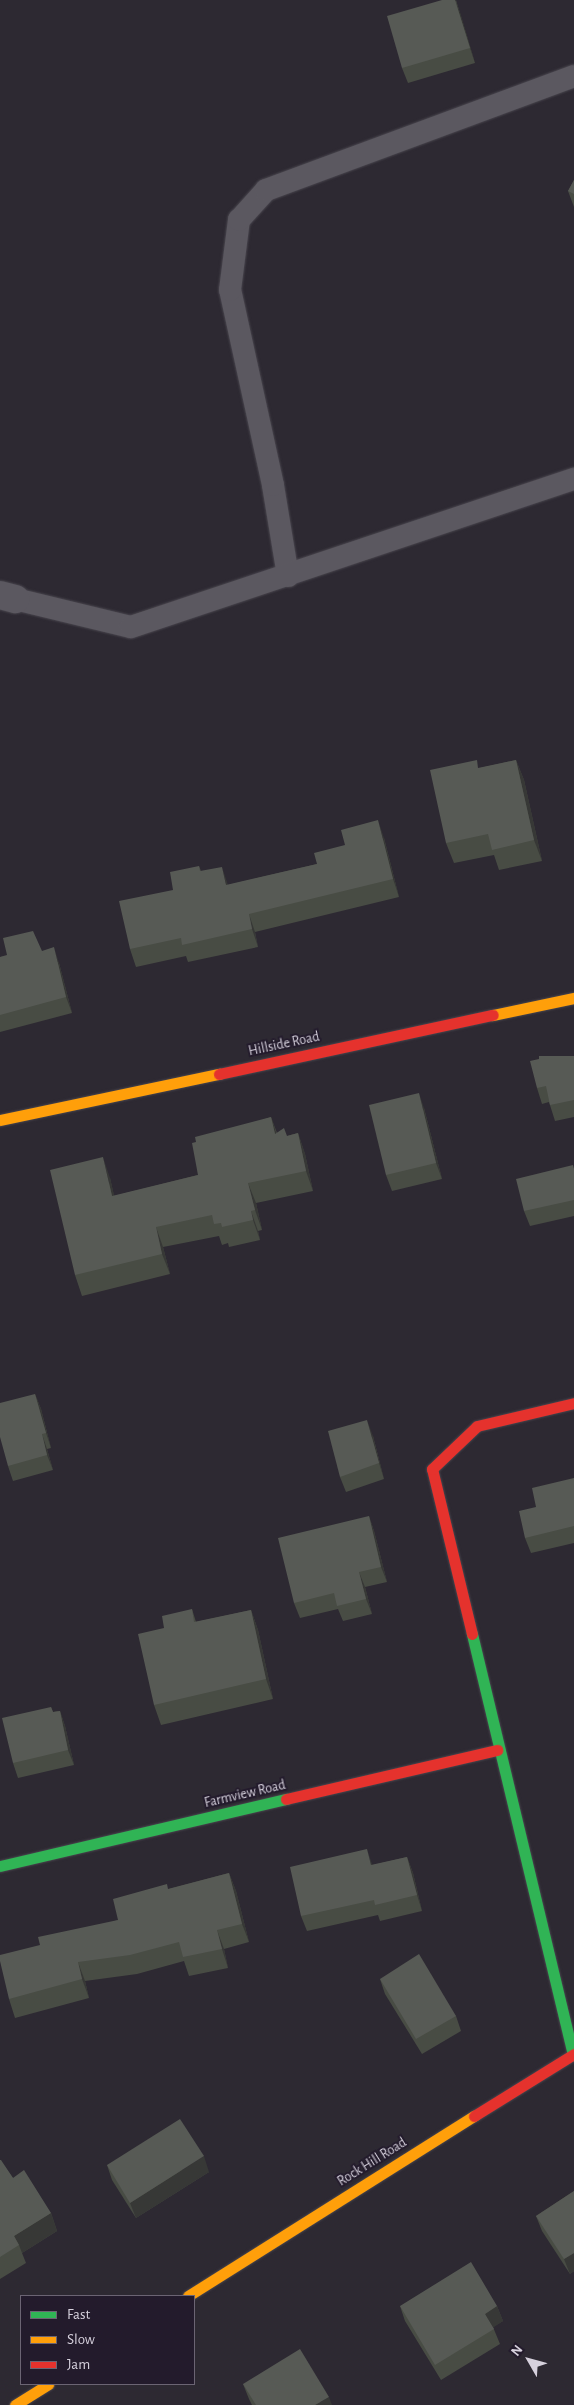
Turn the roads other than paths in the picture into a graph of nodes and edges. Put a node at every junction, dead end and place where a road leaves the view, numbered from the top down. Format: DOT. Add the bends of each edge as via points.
graph roads {
  1 [pos="574,76"];
  2 [pos="574,479"];
  3 [pos="288,576"];
  4 [pos="8,597"];
  5 [pos="574,998"];
  6 [pos="0,1120"];
  7 [pos="574,1403"];
  8 [pos="497,1750"];
  9 [pos="0,1866"];
  10 [pos="574,2055"];
  11 [pos="190,2295"];
  12 [pos="46,2385"];
  13 [pos="15,2405"];
  1 -- 3 [label="lane" via="266,190 239,220 230,290 273,485"];
  2 -- 3 [label="lane"];
  3 -- 4 [label="lane" via="131,627"];
  5 -- 6 [label="street, Hillside Road"];
  7 -- 8 [label="street" via="477,1426 432,1469"];
  8 -- 9 [label="street, Farmview Road"];
  8 -- 10 [label="street"];
  10 -- 11 [label="street, Rock Hill Road"];
  12 -- 13 [label="street"];
}
